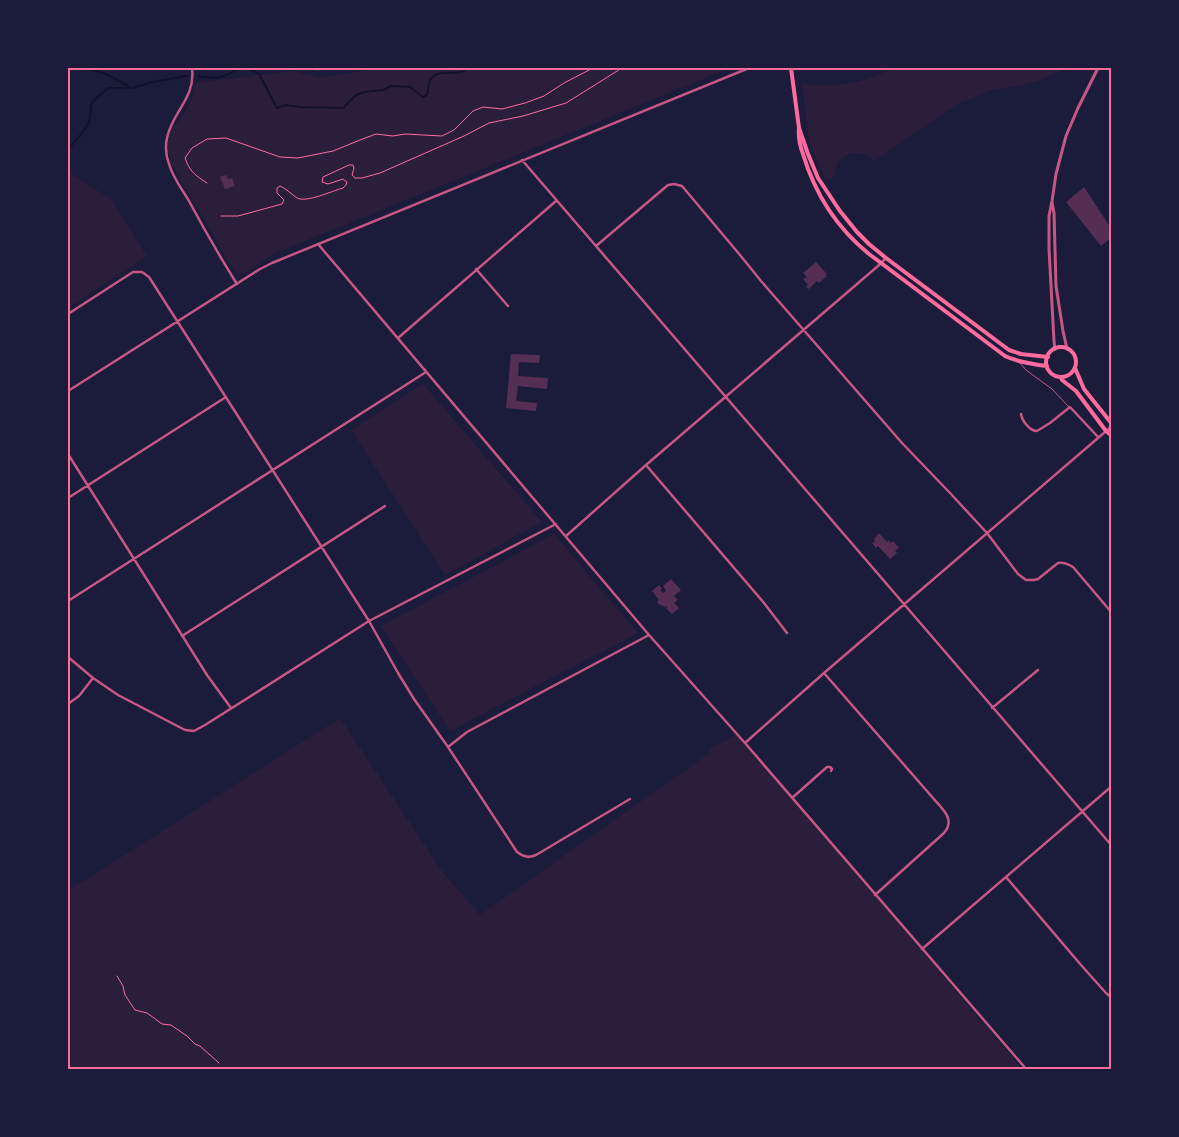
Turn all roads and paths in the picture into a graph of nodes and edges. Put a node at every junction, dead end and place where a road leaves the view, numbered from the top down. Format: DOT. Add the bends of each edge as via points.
graph roads {
  1 [pos="192,68"];
  2 [pos="308,68"];
  3 [pos="332,68"];
  4 [pos="593,68"];
  5 [pos="622,68"];
  6 [pos="749,68"];
  7 [pos="791,68"];
  8 [pos="1098,68"];
  9 [pos="800,128"];
  10 [pos="522,160"];
  11 [pos="207,183"];
  12 [pos="556,200"];
  13 [pos="1052,201"];
  14 [pos="221,216"];
  15 [pos="318,244"];
  16 [pos="596,246"];
  17 [pos="886,258"];
  18 [pos="881,263"];
  19 [pos="476,269"];
  20 [pos="237,284"];
  21 [pos="508,306"];
  22 [pos="68,314"];
  23 [pos="178,321"];
  24 [pos="803,331"];
  25 [pos="398,338"];
  26 [pos="1055,349"];
  27 [pos="1068,349"];
  28 [pos="1048,357"];
  29 [pos="1018,361"];
  30 [pos="1047,366"];
  31 [pos="1075,368"];
  32 [pos="427,372"];
  33 [pos="1061,377"];
  34 [pos="68,391"];
  35 [pos="226,397"];
  36 [pos="725,397"];
  37 [pos="1070,407"];
  38 [pos="1021,414"];
  39 [pos="1112,425"];
  40 [pos="1106,431"];
  41 [pos="1112,436"];
  42 [pos="1098,437"];
  43 [pos="68,454"];
  44 [pos="646,464"];
  45 [pos="273,470"];
  46 [pos="88,485"];
  47 [pos="68,498"];
  48 [pos="385,506"];
  49 [pos="556,524"];
  50 [pos="987,533"];
  51 [pos="566,536"];
  52 [pos="322,546"];
  53 [pos="134,559"];
  54 [pos="68,602"];
  55 [pos="904,605"];
  56 [pos="1112,613"];
  57 [pos="369,621"];
  58 [pos="787,633"];
  59 [pos="650,635"];
  60 [pos="182,636"];
  61 [pos="68,657"];
  62 [pos="1038,670"];
  63 [pos="824,673"];
  64 [pos="93,678"];
  65 [pos="68,704"];
  66 [pos="231,708"];
  67 [pos="992,708"];
  68 [pos="745,743"];
  69 [pos="448,747"];
  70 [pos="831,771"];
  71 [pos="1112,786"];
  72 [pos="792,798"];
  73 [pos="630,799"];
  74 [pos="1082,812"];
  75 [pos="1112,846"];
  76 [pos="1006,876"];
  77 [pos="875,894"];
  78 [pos="922,949"];
  79 [pos="116,976"];
  80 [pos="1112,998"];
  81 [pos="219,1063"];
  82 [pos="1027,1070"];
  1 -- 20 [label="street" via="190,92 167,138 168,162"];
  2 -- 3 [label="street"];
  4 -- 11 [label="path" via="525,104 483,107 473,111 454,130 442,136 376,134 333,151 298,158 280,157 226,138 207,140 192,148 186,158 189,168"];
  5 -- 14 [label="path" via="566,102 489,123 380,173 355,178 352,175 353,165 349,165 324,177 322,182 328,184 343,179 347,182 343,188 298,199 280,186 277,193 284,200 282,204 238,216"];
  6 -- 10 [label="street"];
  7 -- 9 [label="highway"];
  8 -- 13 [label="street" via="1066,136"];
  9 -- 17 [label="highway" via="816,174 835,205 866,242"];
  9 -- 18 [label="highway" via="801,149 819,194 849,236"];
  10 -- 12 [label="street"];
  10 -- 15 [label="street"];
  12 -- 16 [label="street"];
  12 -- 19 [label="street"];
  13 -- 26 [label="street" via="1049,249"];
  13 -- 27 [label="street" via="1056,286"];
  15 -- 20 [label="street" via="272,262"];
  15 -- 25 [label="street"];
  16 -- 24 [label="street" via="665,188 678,184"];
  16 -- 36 [label="street"];
  17 -- 18 [label="street"];
  17 -- 28 [label="highway" via="1009,350"];
  18 -- 24 [label="street"];
  18 -- 29 [label="highway" via="1002,354"];
  19 -- 21 [label="street"];
  19 -- 25 [label="street"];
  20 -- 23 [label="street"];
  22 -- 23 [label="street" via="138,271 148,277"];
  23 -- 34 [label="street"];
  23 -- 35 [label="street"];
  24 -- 36 [label="street"];
  24 -- 50 [label="street"];
  25 -- 32 [label="street"];
  26 -- 27 [label="highway"];
  26 -- 28 [label="highway"];
  27 -- 31 [label="highway" via="1075,357"];
  28 -- 30 [label="highway"];
  29 -- 30 [label="highway"];
  29 -- 37 [label="lane"];
  30 -- 33 [label="highway" via="1051,373"];
  31 -- 33 [label="highway" via="1069,375"];
  31 -- 39 [label="highway" via="1084,389"];
  32 -- 45 [label="street"];
  32 -- 49 [label="street"];
  33 -- 40 [label="highway"];
  35 -- 45 [label="street"];
  35 -- 46 [label="street"];
  36 -- 44 [label="street"];
  36 -- 55 [label="street"];
  37 -- 38 [label="street" via="1037,431 1031,429"];
  37 -- 42 [label="street"];
  39 -- 40 [label="street"];
  40 -- 41 [label="highway"];
  40 -- 42 [label="street"];
  42 -- 50 [label="street"];
  43 -- 46 [label="street"];
  44 -- 51 [label="street"];
  44 -- 58 [label="street"];
  45 -- 52 [label="street"];
  45 -- 53 [label="street"];
  46 -- 47 [label="street"];
  46 -- 53 [label="street"];
  48 -- 52 [label="street"];
  49 -- 51 [label="street"];
  49 -- 57 [label="street"];
  50 -- 55 [label="street"];
  50 -- 56 [label="street" via="1022,578 1034,580 1054,565 1066,563"];
  51 -- 59 [label="street"];
  52 -- 57 [label="street"];
  52 -- 60 [label="street"];
  53 -- 54 [label="street"];
  53 -- 60 [label="street"];
  55 -- 63 [label="street"];
  55 -- 67 [label="street"];
  57 -- 66 [label="street"];
  57 -- 69 [label="street" via="414,699"];
  59 -- 68 [label="street"];
  59 -- 69 [label="street" via="467,732"];
  60 -- 66 [label="street"];
  61 -- 64 [label="street"];
  62 -- 67 [label="street"];
  63 -- 68 [label="street"];
  63 -- 77 [label="street" via="949,821 944,833"];
  64 -- 65 [label="street"];
  64 -- 66 [label="street" via="118,695 190,731"];
  67 -- 74 [label="street"];
  68 -- 72 [label="street"];
  69 -- 73 [label="street" via="514,848 526,857 536,855"];
  70 -- 72 [label="street" via="827,768"];
  71 -- 74 [label="street"];
  72 -- 77 [label="street"];
  74 -- 75 [label="street"];
  74 -- 76 [label="street"];
  76 -- 78 [label="street"];
  76 -- 80 [label="street"];
  77 -- 78 [label="street"];
  78 -- 82 [label="street"];
  79 -- 81 [label="path" via="123,986 124,996 135,1010 170,1025"];
}
